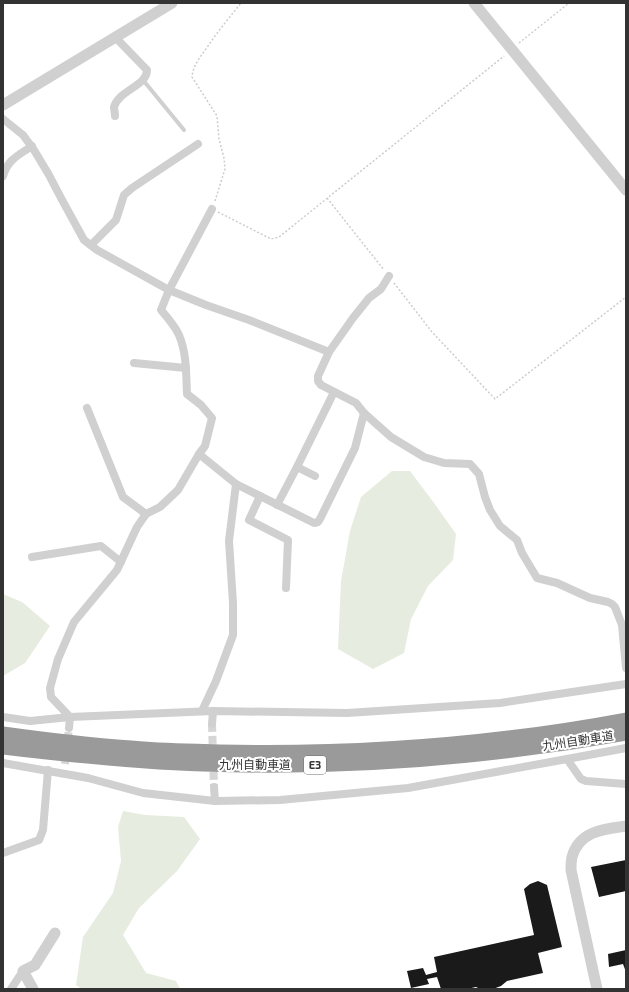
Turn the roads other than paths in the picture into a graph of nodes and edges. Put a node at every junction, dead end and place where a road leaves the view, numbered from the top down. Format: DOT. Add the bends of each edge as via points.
graph roads {
  1 [pos="172,3"];
  2 [pos="474,3"];
  3 [pos="115,37"];
  4 [pos="143,80"];
  5 [pos="3,105"];
  6 [pos="115,116"];
  7 [pos="3,119"];
  8 [pos="184,130"];
  9 [pos="198,144"];
  10 [pos="32,146"];
  11 [pos="3,176"];
  12 [pos="626,190"];
  13 [pos="212,209"];
  14 [pos="91,245"];
  15 [pos="389,276"];
  16 [pos="169,290"];
  17 [pos="328,352"];
  18 [pos="134,364"];
  19 [pos="186,368"];
  20 [pos="334,392"];
  21 [pos="87,408"];
  22 [pos="364,413"];
  23 [pos="199,454"];
  24 [pos="297,467"];
  25 [pos="315,476"];
  26 [pos="236,484"];
  27 [pos="260,496"];
  28 [pos="277,505"];
  29 [pos="146,514"];
  30 [pos="32,556"];
  31 [pos="121,562"];
  32 [pos="286,588"];
  33 [pos="626,668"];
  34 [pos="626,684"];
  35 [pos="213,710"];
  36 [pos="202,711"];
  37 [pos="70,716"];
  38 [pos="3,717"];
  39 [pos="626,720"];
  40 [pos="212,724"];
  41 [pos="69,728"];
  42 [pos="626,733"];
  43 [pos="3,734"];
  44 [pos="3,747"];
  45 [pos="626,748"];
  46 [pos="567,759"];
  47 [pos="3,763"];
  48 [pos="65,764"];
  49 [pos="48,770"];
  50 [pos="64,774"];
  51 [pos="626,784"];
  52 [pos="214,787"];
  53 [pos="215,801"];
  54 [pos="626,826"];
  55 [pos="3,854"];
  56 [pos="55,933"];
  57 [pos="23,971"];
  58 [pos="12,989"];
  59 [pos="33,989"];
  60 [pos="597,989"];
  1 -- 3 [label="street"];
  2 -- 12 [label="street"];
  3 -- 4 [label="street" via="147,70"];
  3 -- 5 [label="street"];
  4 -- 6 [label="street" via="120,97 114,108"];
  4 -- 8 [label="lane"];
  7 -- 10 [label="street"];
  9 -- 14 [label="street" via="124,195 116,220"];
  10 -- 11 [label="street" via="10,161"];
  10 -- 14 [label="street" via="84,240"];
  13 -- 16 [label="street"];
  14 -- 16 [label="street"];
  15 -- 17 [label="street"];
  16 -- 17 [label="street"];
  16 -- 19 [label="street" via="161,310 179,335 186,358"];
  17 -- 20 [label="street" via="318,381"];
  18 -- 19 [label="street"];
  19 -- 23 [label="street" via="187,394 212,418 205,446"];
  20 -- 22 [label="street" via="356,404"];
  20 -- 24 [label="street"];
  21 -- 29 [label="street" via="123,497"];
  22 -- 28 [label="street" via="355,448 318,522 314,523"];
  22 -- 33 [label="street" via="391,437 424,457 444,463 470,464 479,474 490,510 500,526 517,540 537,578 557,583 615,607 622,625"];
  23 -- 26 [label="street"];
  23 -- 29 [label="street" via="178,490 160,507"];
  24 -- 25 [label="street"];
  24 -- 28 [label="street"];
  26 -- 27 [label="street"];
  26 -- 36 [label="street" via="229,541 233,635"];
  27 -- 28 [label="street"];
  27 -- 32 [label="street" via="250,520 288,540"];
  29 -- 31 [label="street"];
  30 -- 31 [label="street" via="101,546"];
  31 -- 37 [label="street" via="74,622 58,660 50,688 51,698"];
  34 -- 35 [label="street" via="493,704 346,713"];
  35 -- 36 [label="street"];
  35 -- 40 [label="street"];
  36 -- 37 [label="street"];
  37 -- 38 [label="street" via="30,720"];
  37 -- 41 [label="street"];
  39 -- 43 [label="highway, 九州自動車道 / E3" via="516,738 330,752 264,753 133,748"];
  42 -- 44 [label="highway, 九州自動車道 / E3" via="464,756 330,764 262,765 132,761"];
  45 -- 46 [label="street"];
  46 -- 51 [label="street" via="581,779"];
  46 -- 53 [label="street" via="408,788 280,800"];
  47 -- 49 [label="street"];
  48 -- 50 [label="street"];
  49 -- 50 [label="street"];
  49 -- 55 [label="street" via="43,830 39,840"];
  50 -- 53 [label="street" via="143,793"];
  52 -- 53 [label="street"];
  54 -- 60 [label="street" via="599,830 586,836 572,857 571,870"];
  56 -- 57 [label="street" via="35,965"];
  57 -- 58 [label="street"];
  57 -- 59 [label="street"];
}
